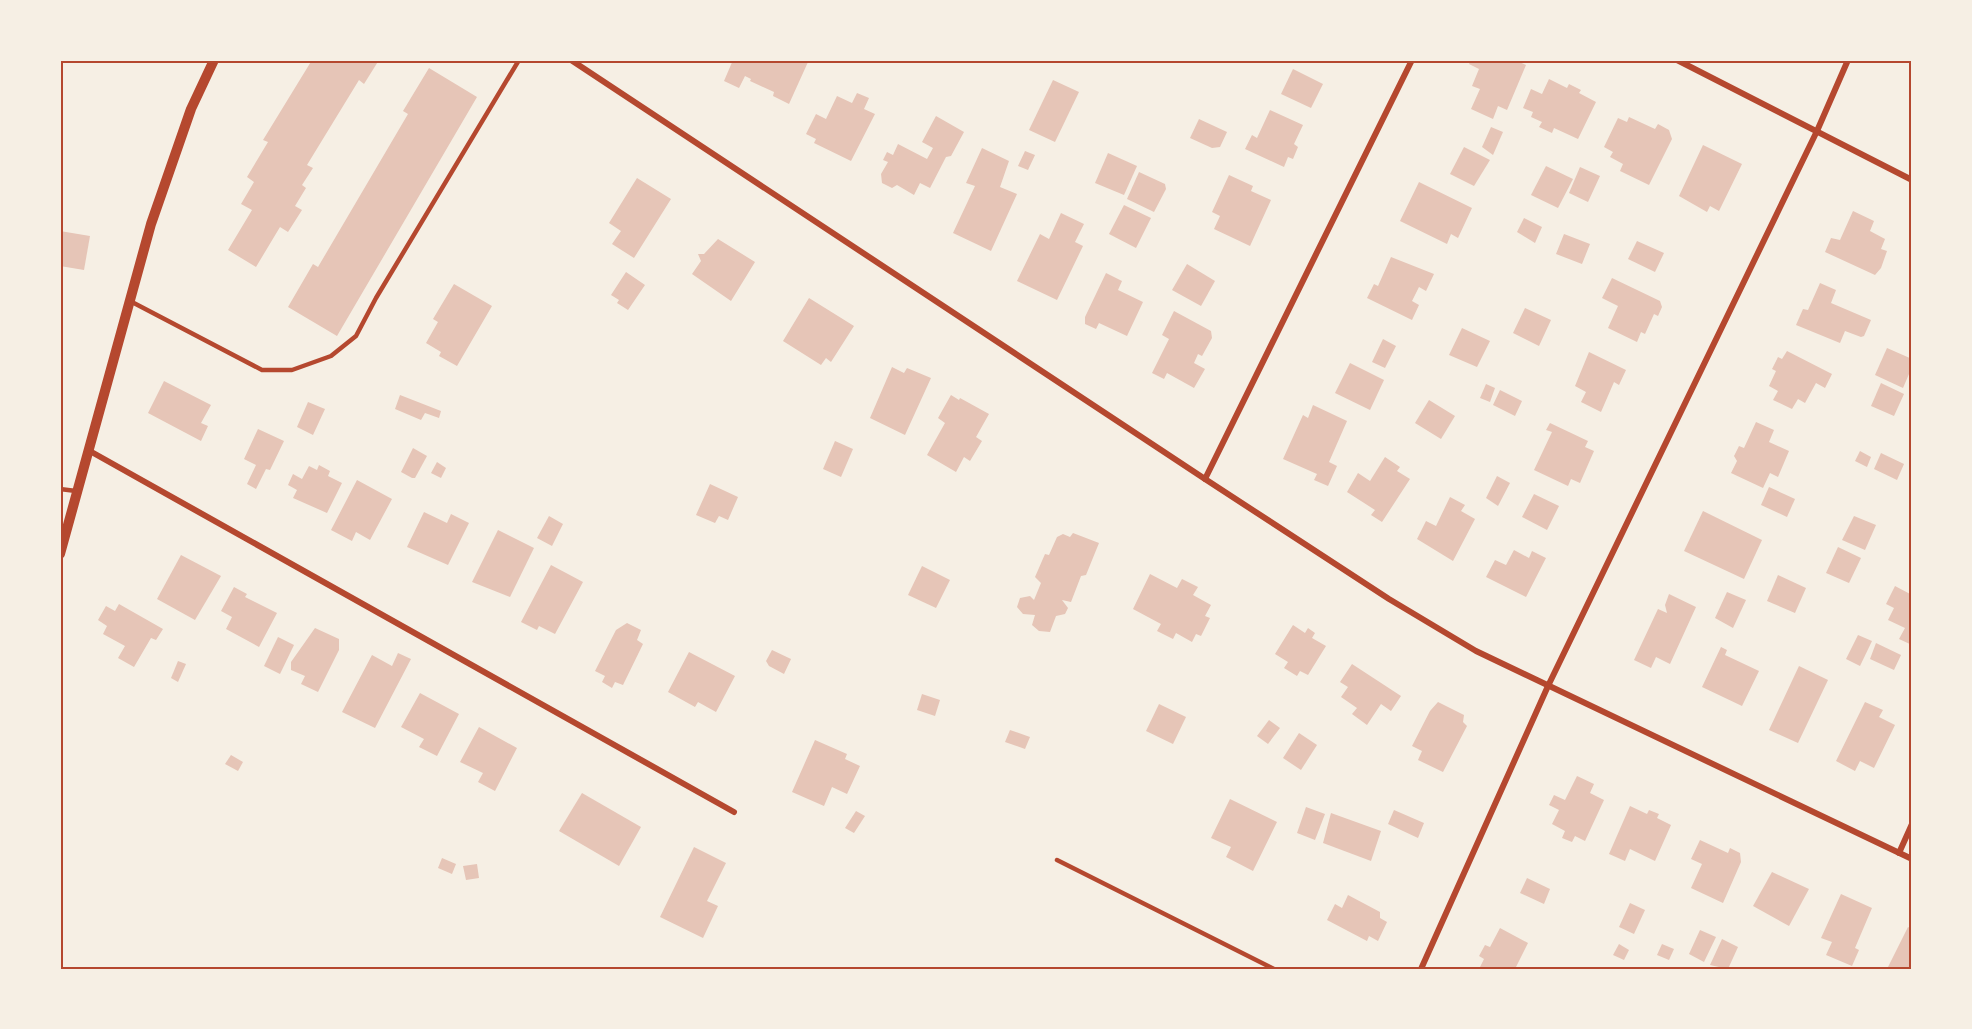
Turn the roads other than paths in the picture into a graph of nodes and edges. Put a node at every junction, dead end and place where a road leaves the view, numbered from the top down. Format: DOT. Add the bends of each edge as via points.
graph roads {
  1 [pos="214,60"];
  2 [pos="519,60"];
  3 [pos="571,60"];
  4 [pos="1412,60"];
  5 [pos="1677,60"];
  6 [pos="1848,60"];
  7 [pos="1817,131"];
  8 [pos="1912,180"];
  9 [pos="130,301"];
  10 [pos="88,450"];
  11 [pos="1205,479"];
  12 [pos="60,489"];
  13 [pos="76,491"];
  14 [pos="60,554"];
  15 [pos="1548,686"];
  16 [pos="734,812"];
  17 [pos="1912,824"];
  18 [pos="1899,853"];
  19 [pos="1912,859"];
  20 [pos="1057,861"];
  21 [pos="1274,969"];
  22 [pos="1421,969"];
  1 -- 9 [label="street" via="173,156"];
  2 -- 9 [label="lane" via="356,336 331,356 292,370 262,370"];
  3 -- 11 [label="street"];
  4 -- 11 [label="street"];
  5 -- 7 [label="street"];
  6 -- 7 [label="street"];
  7 -- 8 [label="street"];
  7 -- 15 [label="street"];
  9 -- 10 [label="street"];
  10 -- 13 [label="street"];
  10 -- 16 [label="street"];
  11 -- 15 [label="street" via="1389,599 1476,651"];
  12 -- 13 [label="lane"];
  13 -- 14 [label="street"];
  15 -- 18 [label="street"];
  15 -- 22 [label="street"];
  17 -- 18 [label="street"];
  18 -- 19 [label="street"];
  20 -- 21 [label="lane"];
}
